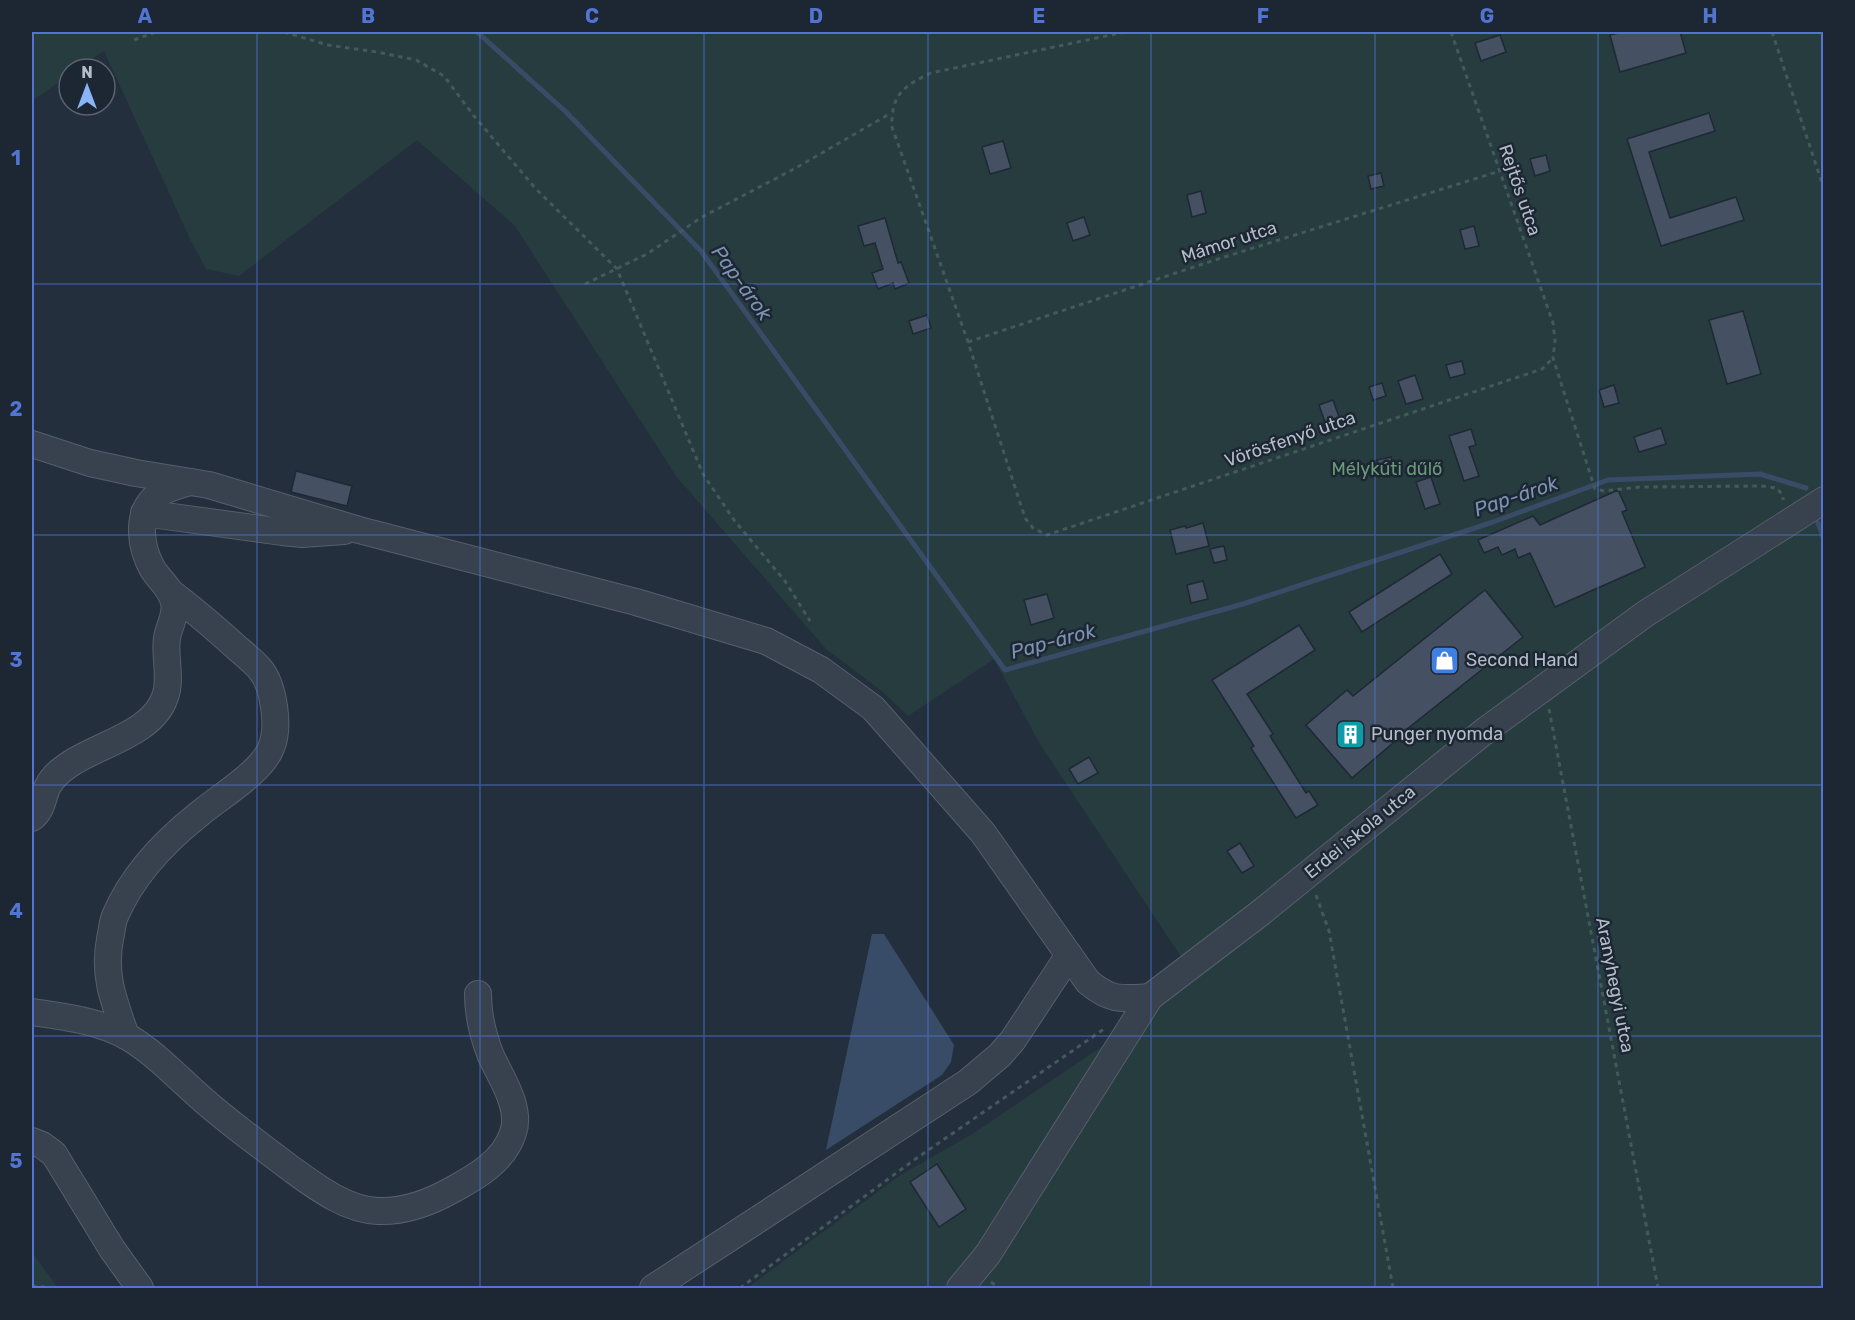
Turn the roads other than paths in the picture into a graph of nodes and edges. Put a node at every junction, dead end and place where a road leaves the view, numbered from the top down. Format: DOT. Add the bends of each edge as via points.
graph roads {
  1 [pos="32,444"];
  2 [pos="190,482"];
  3 [pos="1824,500"];
  4 [pos="144,513"];
  5 [pos="359,530"];
  6 [pos="170,592"];
  7 [pos="32,818"];
  8 [pos="1069,955"];
  9 [pos="478,994"];
  10 [pos="1150,997"];
  11 [pos="32,1012"];
  12 [pos="126,1036"];
  13 [pos="32,1141"];
  14 [pos="988,1254"];
  15 [pos="140,1288"];
  16 [pos="653,1288"];
  17 [pos="960,1288"];
  18 [pos="981,1288"];
  1 -- 2 [label="street" via="90,463"];
  2 -- 4 [label="street" via="154,497"];
  2 -- 5 [label="street"];
  3 -- 10 [label="street, Erdei iskola utca" via="1645,614 1486,730"];
  4 -- 5 [label="street" via="302,534"];
  4 -- 6 [label="street" via="144,548 152,568"];
  5 -- 8 [label="street" via="636,602 766,641 821,670 873,708 984,833"];
  6 -- 7 [label="street" via="174,616 166,641 166,695 159,711 141,727 72,762 55,775"];
  6 -- 12 [label="street" via="260,669 274,705 274,730 272,748 260,765 158,850 114,918 106,959 111,992"];
  8 -- 10 [label="street" via="1088,982 1103,994 1121,999"];
  8 -- 16 [label="street" via="1013,1040 968,1082"];
  9 -- 12 [label="street" via="484,1033 514,1112 514,1132 502,1153 478,1176 404,1210 377,1211 354,1206 316,1187 202,1099 154,1054"];
  10 -- 14 [label="street, Erdei iskola utca"];
  11 -- 12 [label="street" via="75,1018"];
  13 -- 15 [label="street" via="54,1154"];
  14 -- 17 [label="street, Erdei iskola utca"];
  14 -- 18 [label="street, Erdei iskola utca"];
}
